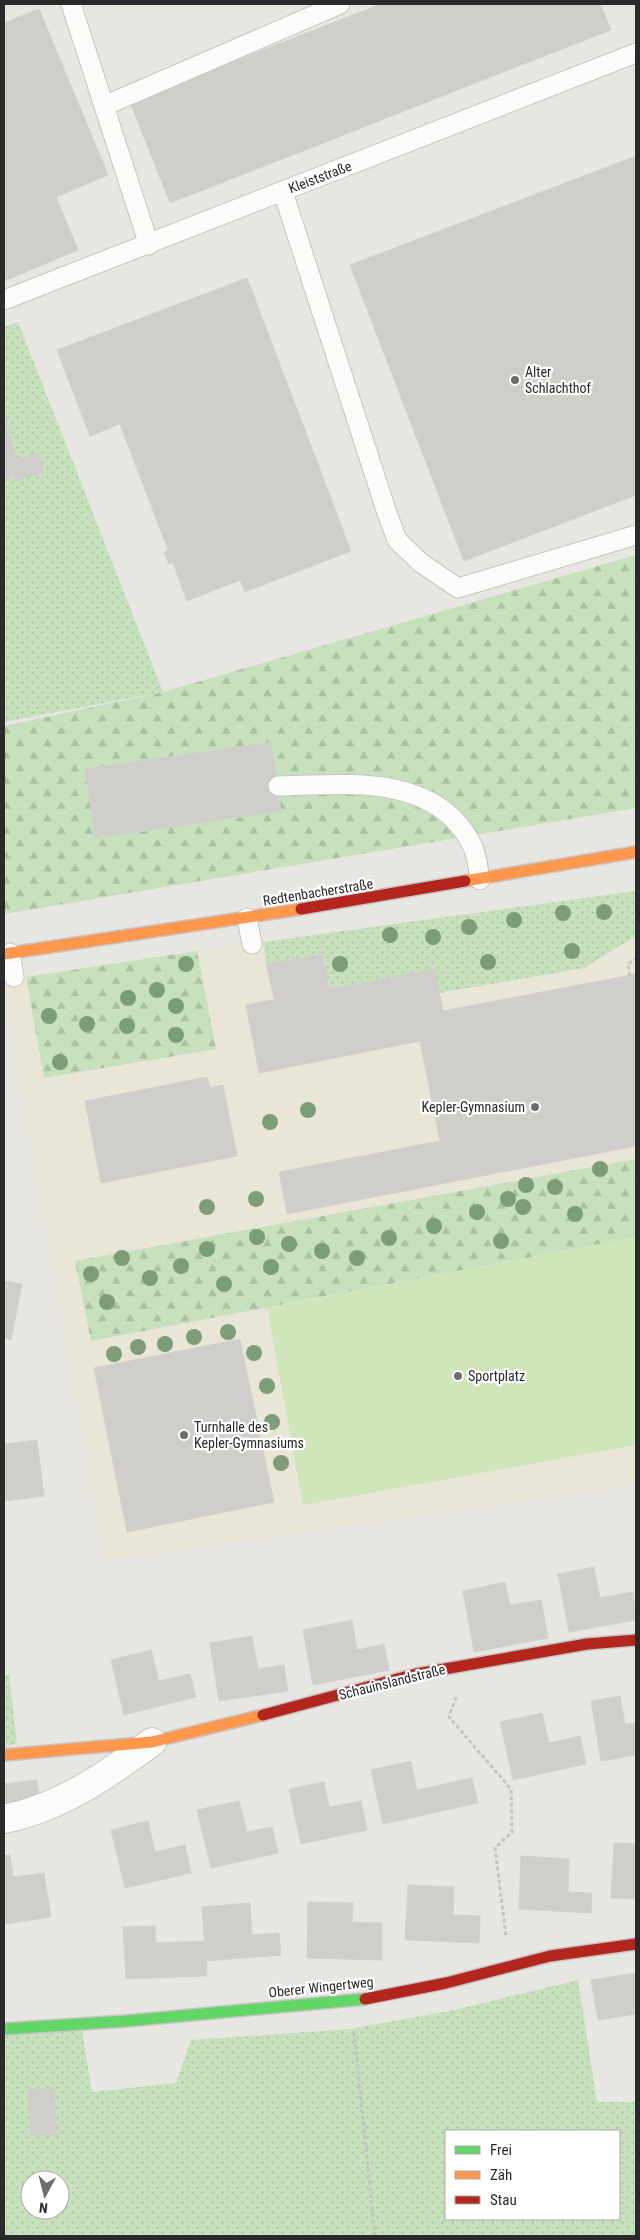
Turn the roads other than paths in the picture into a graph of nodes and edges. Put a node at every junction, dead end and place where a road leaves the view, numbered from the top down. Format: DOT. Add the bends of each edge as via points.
graph roads {
  1 [pos="71,4"];
  2 [pos="340,4"];
  3 [pos="636,53"];
  4 [pos="104,106"];
  5 [pos="283,192"];
  6 [pos="149,245"];
  7 [pos="4,300"];
  8 [pos="636,535"];
  9 [pos="278,786"];
  10 [pos="636,852"];
  11 [pos="480,880"];
  12 [pos="247,918"];
  13 [pos="252,944"];
  14 [pos="7,953"];
  15 [pos="14,977"];
  16 [pos="636,1640"];
  17 [pos="152,1742"];
  18 [pos="4,1755"];
  19 [pos="4,1819"];
  20 [pos="636,1944"];
  21 [pos="4,2028"];
  1 -- 4 [label="lane"];
  2 -- 4 [label="lane"];
  3 -- 5 [label="lane, Kleiststraße"];
  4 -- 6 [label="lane"];
  5 -- 6 [label="lane, Kleiststraße"];
  5 -- 8 [label="lane" via="397,540 421,563 458,588"];
  6 -- 7 [label="lane, Kleiststraße"];
  9 -- 11 [label="lane" via="348,783 387,786 411,793 444,811 465,832 473,845"];
  10 -- 11 [label="street, Redtenbacherstraße"];
  11 -- 12 [label="street, Redtenbacherstraße"];
  12 -- 13 [label="lane"];
  12 -- 14 [label="street, Redtenbacherstraße"];
  14 -- 15 [label="lane"];
  16 -- 17 [label="street, Schauinslandstraße" via="587,1644 416,1674"];
  17 -- 18 [label="street, Schauinslandstraße"];
  17 -- 19 [label="street, Schauinslandstraße" via="76,1794"];
  20 -- 21 [label="street, Oberer Wingertweg" via="550,1956 446,1983 353,2001"];
}
